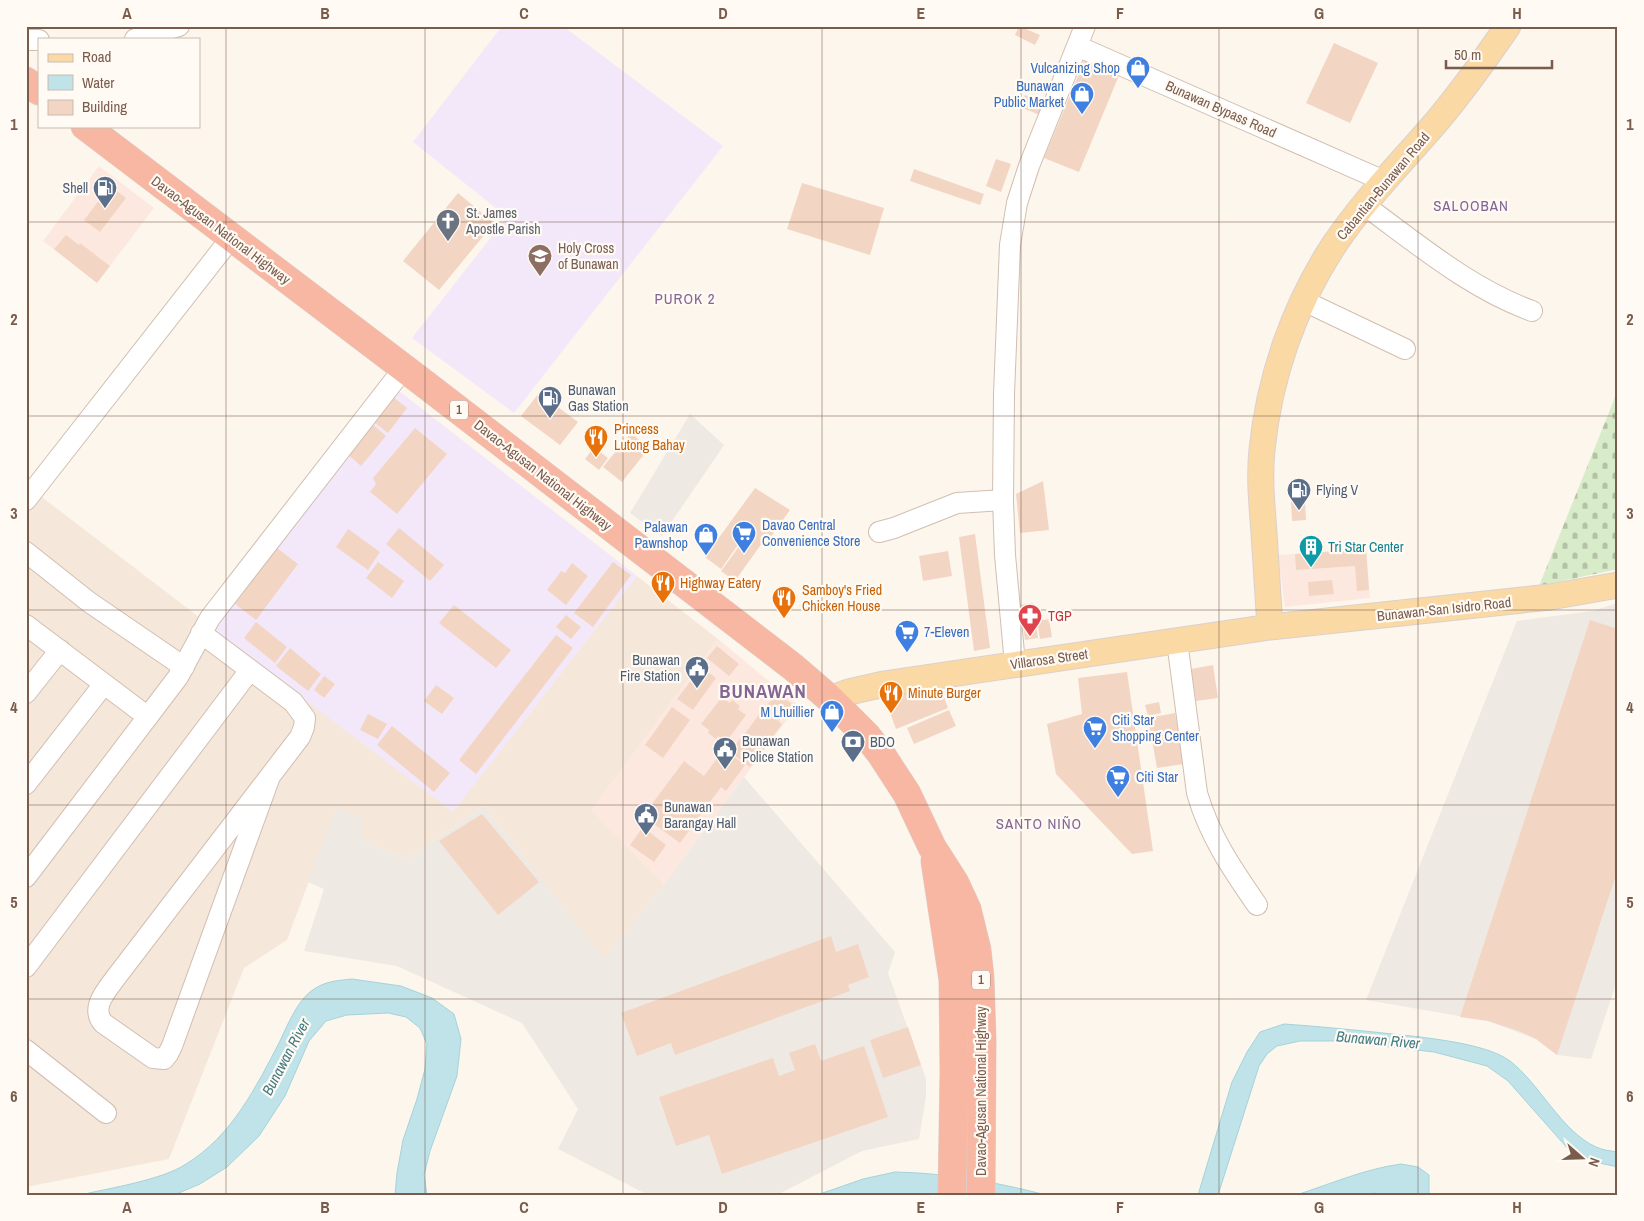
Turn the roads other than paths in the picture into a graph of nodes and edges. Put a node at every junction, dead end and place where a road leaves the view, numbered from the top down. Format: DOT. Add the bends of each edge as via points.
graph roads {
  1 [pos="179,26"];
  2 [pos="1085,26"];
  3 [pos="1508,26"];
  4 [pos="138,38"];
  5 [pos="1077,46"];
  6 [pos="26,82"];
  7 [pos="38,90"];
  8 [pos="88,128"];
  9 [pos="1384,181"];
  10 [pos="1364,205"];
  11 [pos="231,238"];
  12 [pos="1304,301"];
  13 [pos="1532,311"];
  14 [pos="1405,349"];
  15 [pos="404,368"];
  16 [pos="26,500"];
  17 [pos="1003,500"];
  18 [pos="879,532"];
  19 [pos="26,552"];
  20 [pos="1618,585"];
  21 [pos="26,625"];
  22 [pos="1270,627"];
  23 [pos="201,633"];
  24 [pos="1177,641"];
  25 [pos="60,650"];
  26 [pos="1015,664"];
  27 [pos="184,667"];
  28 [pos="250,670"];
  29 [pos="104,684"];
  30 [pos="26,693"];
  31 [pos="830,699"];
  32 [pos="148,717"];
  33 [pos="268,779"];
  34 [pos="26,784"];
  35 [pos="932,847"];
  36 [pos="26,877"];
  37 [pos="1257,905"];
  38 [pos="26,967"];
  39 [pos="26,1050"];
  40 [pos="106,1113"];
  41 [pos="952,1195"];
  42 [pos="981,1195"];
  1 -- 4 [label="street"];
  2 -- 5 [label="street"];
  3 -- 9 [label="main road, Cabantian-Bunawan Road" via="1439,119"];
  5 -- 9 [label="street, Bunawan Bypass Road"];
  5 -- 17 [label="street" via="1022,186 1010,245"];
  6 -- 7 [label="highway"];
  8 -- 11 [label="highway, Davao-Agusan National Highway / 1"];
  9 -- 10 [label="main road, Cabantian-Bunawan Road"];
  10 -- 12 [label="main road, Cabantian-Bunawan Road" via="1334,246"];
  10 -- 13 [label="street" via="1473,284"];
  11 -- 15 [label="highway, Davao-Agusan National Highway / 1"];
  11 -- 16 [label="street"];
  12 -- 14 [label="street"];
  12 -- 22 [label="main road, Cabantian-Bunawan Road" via="1279,364 1268,406 1262,450 1260,482"];
  15 -- 23 [label="street"];
  15 -- 31 [label="highway, Davao-Agusan National Highway / 1" via="786,661"];
  17 -- 18 [label="street" via="957,503"];
  17 -- 26 [label="street"];
  19 -- 27 [label="street" via="89,602"];
  20 -- 22 [label="main road, Bunawan-San Isidro Road" via="1550,598"];
  21 -- 25 [label="street"];
  22 -- 24 [label="main road, Villarosa Street"];
  23 -- 27 [label="street"];
  23 -- 28 [label="street"];
  24 -- 26 [label="main road, Villarosa Street"];
  24 -- 37 [label="street" via="1197,793 1203,813 1229,864"];
  25 -- 29 [label="street"];
  25 -- 30 [label="street"];
  26 -- 31 [label="main road, Villarosa Street" via="884,684"];
  27 -- 32 [label="street"];
  28 -- 33 [label="street" via="293,702 305,718 300,737"];
  28 -- 38 [label="street"];
  29 -- 32 [label="street"];
  29 -- 34 [label="street"];
  31 -- 35 [label="highway, Davao-Agusan National Highway / 1" via="867,736 894,771"];
  32 -- 36 [label="street"];
  33 -- 33 [label="street" via="101,1000 98,1011 103,1023 153,1058 164,1059 172,1046"];
  35 -- 41 [label="highway, Davao-Agusan National Highway / 1" via="952,980"];
  35 -- 42 [label="highway, Davao-Agusan National Highway / 1" via="967,909 977,950 980,978"];
  39 -- 40 [label="street"];
}
